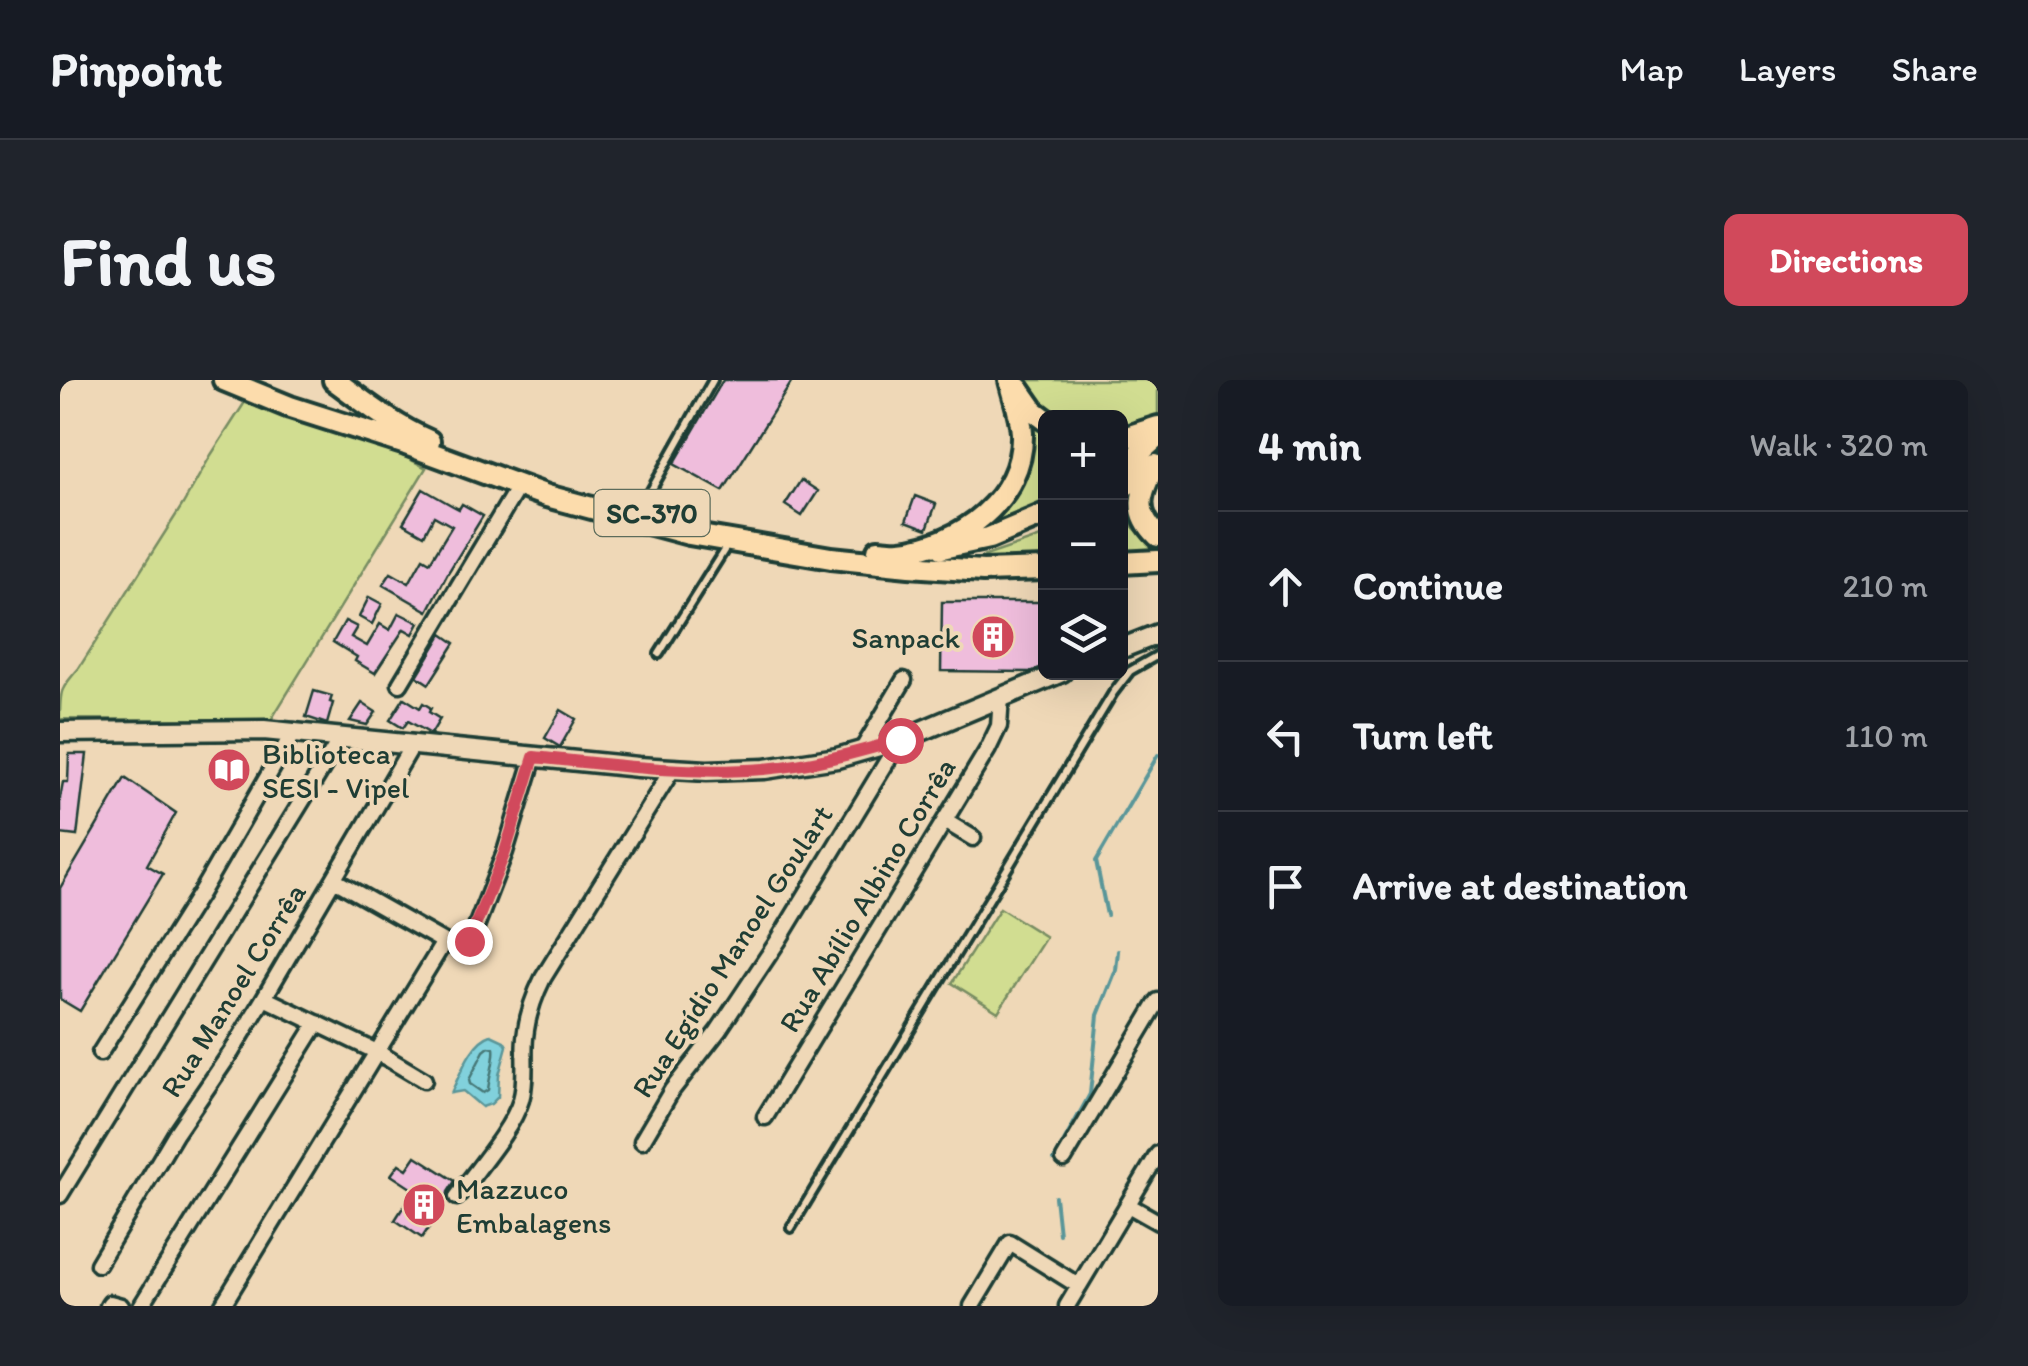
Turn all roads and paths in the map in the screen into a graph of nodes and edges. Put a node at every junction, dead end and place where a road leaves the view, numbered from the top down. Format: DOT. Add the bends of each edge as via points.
graph roads {
  1 [pos="224,380"];
  2 [pos="334,380"];
  3 [pos="713,380"];
  4 [pos="1012,380"];
  5 [pos="1038,415"];
  6 [pos="1158,427"];
  7 [pos="1158,436"];
  8 [pos="1128,437"];
  9 [pos="1128,463"];
  10 [pos="1156,464"];
  11 [pos="1128,483"];
  12 [pos="519,485"];
  13 [pos="640,510"];
  14 [pos="1038,517"];
  15 [pos="1038,533"];
  16 [pos="1158,536"];
  17 [pos="730,541"];
  18 [pos="904,559"];
  19 [pos="1158,561"];
  20 [pos="1128,563"];
  21 [pos="1038,569"];
  22 [pos="1158,634"];
  23 [pos="1128,646"];
  24 [pos="659,654"];
  25 [pos="1158,655"];
  26 [pos="904,680"];
  27 [pos="1042,680"];
  28 [pos="400,684"];
  29 [pos="1001,697"];
  30 [pos="60,732"];
  31 [pos="294,732"];
  32 [pos="342,736"];
  33 [pos="900,740"];
  34 [pos="412,744"];
  35 [pos="862,752"];
  36 [pos="534,757"];
  37 [pos="672,770"];
  38 [pos="945,821"];
  39 [pos="973,838"];
  40 [pos="334,880"];
  41 [pos="444,942"];
  42 [pos="264,998"];
  43 [pos="1158,1001"];
  44 [pos="317,1023"];
  45 [pos="377,1052"];
  46 [pos="100,1053"];
  47 [pos="424,1080"];
  48 [pos="764,1117"];
  49 [pos="642,1141"];
  50 [pos="1158,1154"];
  51 [pos="1064,1159"];
  52 [pos="60,1195"];
  53 [pos="458,1197"];
  54 [pos="1128,1205"];
  55 [pos="1158,1222"];
  56 [pos="791,1228"];
  57 [pos="98,1264"];
  58 [pos="1079,1286"];
  59 [pos="108,1306"];
  60 [pos="121,1306"];
  61 [pos="141,1306"];
  62 [pos="222,1306"];
  63 [pos="972,1306"];
  64 [pos="1067,1306"];
  1 -- 12 [label="main road, SC-370"];
  2 -- 13 [label="main road, SC-370" via="440,446"];
  3 -- 13 [label="lane"];
  4 -- 5 [label="main road"];
  4 -- 18 [label="main road, SC-370" via="1022,430 1010,482 973,524"];
  6 -- 8 [label="main road"];
  7 -- 9 [label="main road"];
  10 -- 11 [label="main road"];
  10 -- 16 [label="main road" via="1141,510"];
  12 -- 17 [label="main road, SC-370"];
  12 -- 28 [label="street"];
  13 -- 18 [label="main road, SC-370"];
  14 -- 18 [label="main road, SC-370" via="989,538"];
  15 -- 18 [label="main road, SC-370" via="954,559"];
  17 -- 18 [label="main road, SC-370" via="831,558"];
  17 -- 24 [label="lane"];
  18 -- 21 [label="main road, SC-370" via="983,570"];
  19 -- 20 [label="main road"];
  22 -- 23 [label="street"];
  25 -- 56 [label="lane" via="1130,671 1113,693"];
  26 -- 35 [label="street"];
  27 -- 29 [label="street"];
  29 -- 33 [label="street"];
  29 -- 38 [label="street, Rua Abílio Albino Corrêa" via="995,737"];
  30 -- 31 [label="street"];
  31 -- 32 [label="street"];
  31 -- 46 [label="street"];
  32 -- 34 [label="street"];
  32 -- 52 [label="street"];
  33 -- 35 [label="street"];
  33 -- 49 [label="street, Rua Egídio Manoel Goulart" via="778,941"];
  34 -- 36 [label="street"];
  34 -- 40 [label="street, Rua Manoel Corrêa"];
  35 -- 37 [label="street" via="765,769"];
  36 -- 37 [label="street"];
  36 -- 41 [label="street" via="472,937 457,946"];
  37 -- 53 [label="street" via="538,988 528,1016 520,1103"];
  38 -- 39 [label="street"];
  38 -- 48 [label="street, Rua Abílio Albino Corrêa"];
  40 -- 41 [label="street"];
  40 -- 42 [label="street, Rua Manoel Corrêa"];
  41 -- 45 [label="street"];
  42 -- 44 [label="street"];
  42 -- 57 [label="street, Rua Manoel Corrêa"];
  43 -- 51 [label="street"];
  44 -- 45 [label="street"];
  44 -- 61 [label="street"];
  45 -- 47 [label="street"];
  45 -- 62 [label="street"];
  50 -- 54 [label="street"];
  54 -- 55 [label="street"];
  54 -- 58 [label="street"];
  58 -- 63 [label="street" via="1010,1243"];
  58 -- 64 [label="street"];
  59 -- 60 [label="street"];
}
